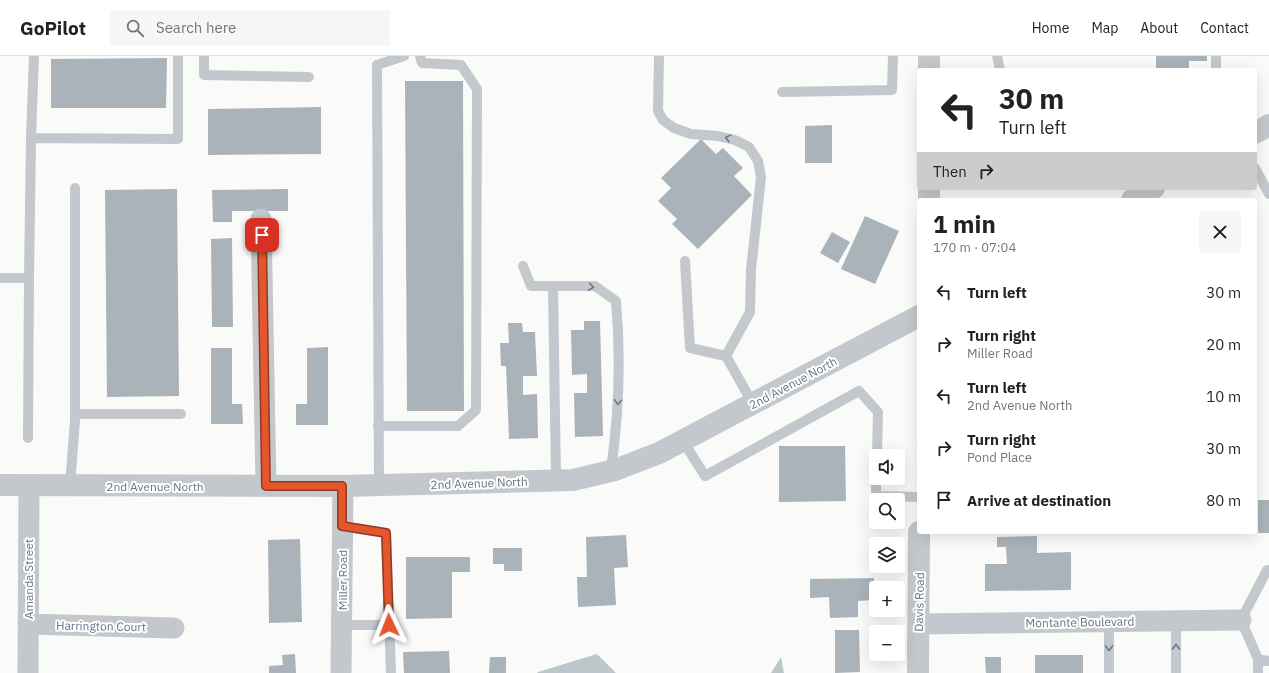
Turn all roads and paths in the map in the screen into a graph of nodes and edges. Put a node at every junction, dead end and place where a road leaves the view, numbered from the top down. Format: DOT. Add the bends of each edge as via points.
graph roads {
  1 [pos="34,56"];
  2 [pos="178,56"];
  3 [pos="204,56"];
  4 [pos="404,56"];
  5 [pos="420,56"];
  6 [pos="659,56"];
  7 [pos="893,56"];
  8 [pos="930,56"];
  9 [pos="997,56"];
  10 [pos="1216,56"];
  11 [pos="929,68"];
  12 [pos="1000,68"];
  13 [pos="1216,68"];
  14 [pos="309,77"];
  15 [pos="782,92"];
  16 [pos="1269,125"];
  17 [pos="1257,132"];
  18 [pos="31,138"];
  19 [pos="1257,170"];
  20 [pos="1266,181"];
  21 [pos="75,188"];
  22 [pos="1150,190"];
  23 [pos="1269,194"];
  24 [pos="1136,198"];
  25 [pos="261,219"];
  26 [pos="685,261"];
  27 [pos="522,266"];
  28 [pos="0,278"];
  29 [pos="29,278"];
  30 [pos="552,286"];
  31 [pos="917,317"];
  32 [pos="726,356"];
  33 [pos="753,404"];
  34 [pos="75,414"];
  35 [pos="181,414"];
  36 [pos="378,426"];
  37 [pos="28,438"];
  38 [pos="683,441"];
  39 [pos="877,449"];
  40 [pos="611,470"];
  41 [pos="556,480"];
  42 [pos="0,485"];
  43 [pos="29,485"];
  44 [pos="70,485"];
  45 [pos="876,485"];
  46 [pos="266,486"];
  47 [pos="342,486"];
  48 [pos="379,486"];
  49 [pos="917,497"];
  50 [pos="342,526"];
  51 [pos="919,534"];
  52 [pos="1269,570"];
  53 [pos="1241,620"];
  54 [pos="1176,621"];
  55 [pos="1109,622"];
  56 [pos="28,624"];
  57 [pos="918,624"];
  58 [pos="342,625"];
  59 [pos="389,625"];
  60 [pos="174,628"];
  61 [pos="1258,659"];
  62 [pos="1269,661"];
  63 [pos="28,673"];
  64 [pos="341,673"];
  65 [pos="391,673"];
  66 [pos="918,673"];
  67 [pos="1109,673"];
  68 [pos="1176,673"];
  69 [pos="1258,673"];
  1 -- 18 [label="lane"];
  2 -- 18 [label="lane" via="178,139"];
  3 -- 14 [label="lane" via="204,75"];
  4 -- 36 [label="lane" via="377,65"];
  5 -- 36 [label="lane" via="422,63 461,65 477,89 476,410 458,426"];
  32 -- 6 [label="lane, one-way" via="750,312 761,177 758,161 749,147 735,140 691,134 674,128 663,120 658,111"];
  7 -- 15 [label="lane" via="892,90"];
  8 -- 11 [label="street"];
  9 -- 12 [label="lane"];
  10 -- 13 [label="lane"];
  16 -- 17 [label="street"];
  18 -- 29 [label="lane"];
  19 -- 20 [label="lane"];
  20 -- 23 [label="lane"];
  21 -- 34 [label="lane"];
  22 -- 24 [label="street"];
  25 -- 46 [label="street"];
  26 -- 32 [label="lane" via="690,348"];
  27 -- 30 [label="lane" via="531,286"];
  28 -- 29 [label="lane"];
  29 -- 37 [label="lane"];
  30 -- 40 [label="lane, one-way" via="595,286 616,301 619,394"];
  30 -- 41 [label="lane"];
  31 -- 33 [label="street, 2nd Avenue North"];
  32 -- 33 [label="lane"];
  33 -- 38 [label="street, 2nd Avenue North"];
  34 -- 35 [label="lane"];
  34 -- 44 [label="lane"];
  36 -- 48 [label="lane"];
  38 -- 39 [label="lane" via="705,476 859,391 878,412"];
  38 -- 40 [label="street, 2nd Avenue North" via="659,453"];
  40 -- 41 [label="street, 2nd Avenue North" via="573,480"];
  41 -- 48 [label="street, 2nd Avenue North"];
  42 -- 43 [label="street, 2nd Avenue North"];
  43 -- 44 [label="street, 2nd Avenue North"];
  43 -- 56 [label="street, Amanda Street"];
  44 -- 46 [label="street, 2nd Avenue North"];
  45 -- 49 [label="lane" via="876,496"];
  46 -- 47 [label="street, 2nd Avenue North"];
  47 -- 48 [label="street, 2nd Avenue North"];
  47 -- 50 [label="street, Miller Road"];
  50 -- 58 [label="street, Miller Road"];
  50 -- 59 [label="lane" via="386,533"];
  51 -- 57 [label="street, Davis Road"];
  52 -- 53 [label="lane"];
  53 -- 54 [label="street, Montante Boulevard"];
  53 -- 61 [label="lane"];
  54 -- 55 [label="street, Montante Boulevard"];
  68 -- 54 [label="lane, one-way"];
  55 -- 57 [label="street, Montante Boulevard"];
  55 -- 67 [label="lane, one-way"];
  56 -- 60 [label="street, Harrington Court"];
  56 -- 63 [label="street, Amanda Street"];
  57 -- 66 [label="street, Davis Road"];
  58 -- 59 [label="lane"];
  58 -- 64 [label="street, Miller Road"];
  59 -- 65 [label="lane"];
  61 -- 62 [label="lane"];
  61 -- 69 [label="lane"];
}
